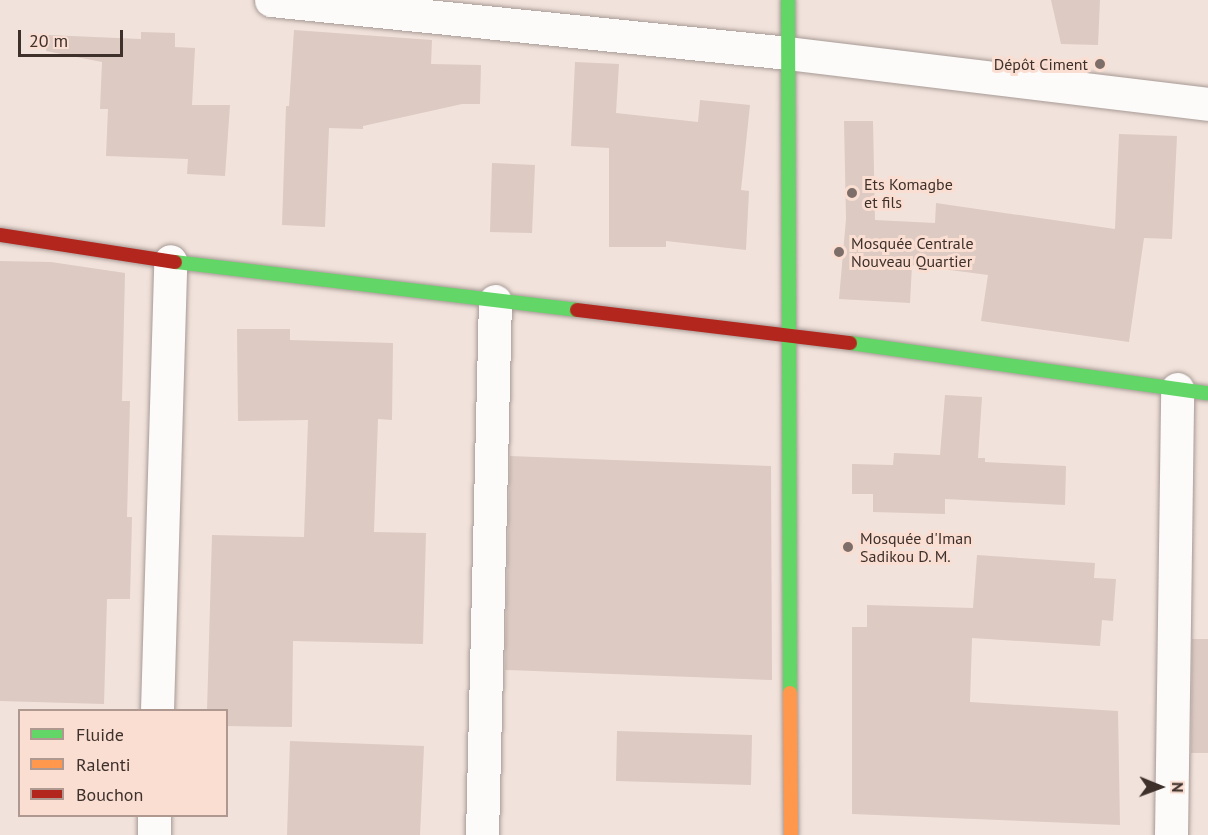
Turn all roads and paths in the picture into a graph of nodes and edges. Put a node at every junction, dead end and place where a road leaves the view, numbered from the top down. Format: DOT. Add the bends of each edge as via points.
graph roads {
  1 [pos="271,0"];
  2 [pos="788,0"];
  3 [pos="788,53"];
  4 [pos="1208,104"];
  5 [pos="0,235"];
  6 [pos="170,261"];
  7 [pos="495,301"];
  8 [pos="789,335"];
  9 [pos="1192,391"];
  10 [pos="157,709"];
  11 [pos="154,817"];
  12 [pos="154,835"];
  13 [pos="482,835"];
  14 [pos="791,835"];
  15 [pos="1171,835"];
  1 -- 3 [label="street"];
  2 -- 3 [label="street"];
  3 -- 4 [label="street"];
  3 -- 8 [label="street"];
  5 -- 6 [label="street"];
  6 -- 7 [label="street"];
  6 -- 10 [label="street"];
  7 -- 8 [label="street"];
  7 -- 13 [label="street"];
  8 -- 9 [label="street"];
  8 -- 14 [label="street"];
  9 -- 15 [label="street"];
  11 -- 12 [label="street"];
}
